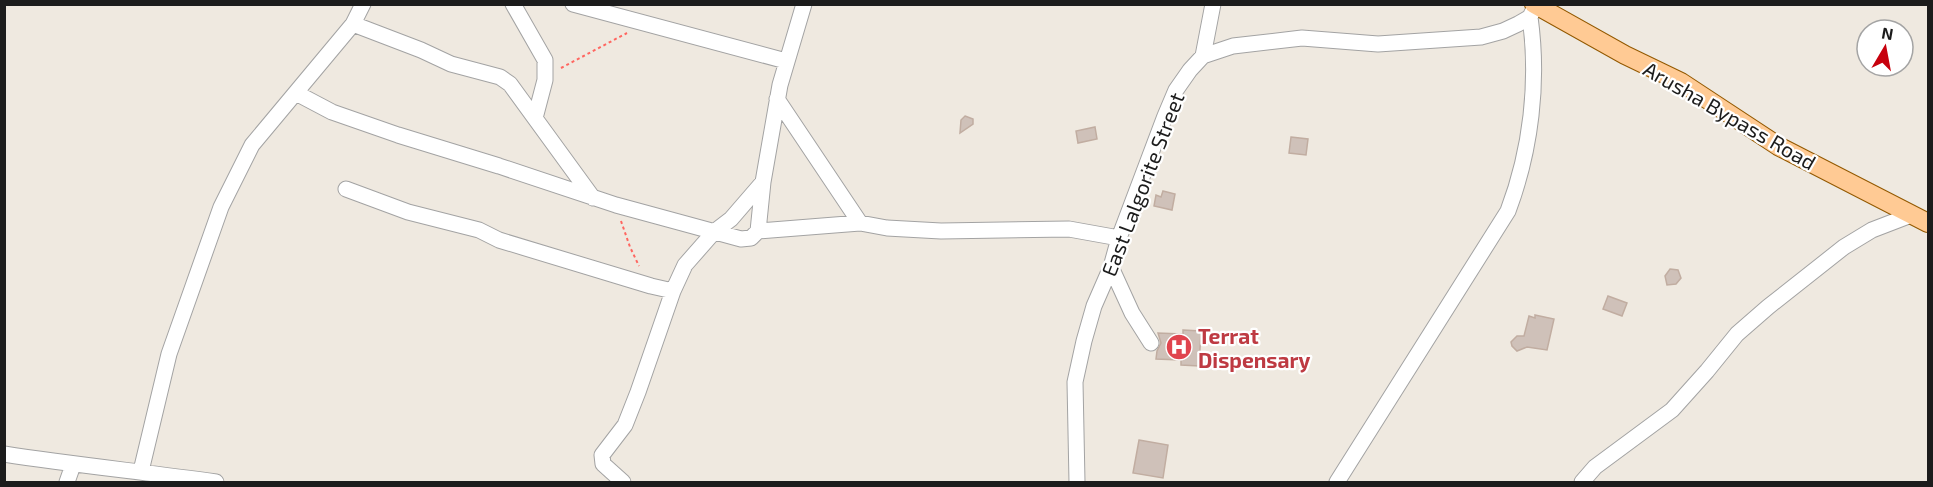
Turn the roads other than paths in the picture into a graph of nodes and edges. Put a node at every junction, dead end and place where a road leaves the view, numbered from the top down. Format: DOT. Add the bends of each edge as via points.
graph roads {
  1 [pos="363,4"];
  2 [pos="513,4"];
  3 [pos="573,4"];
  4 [pos="804,4"];
  5 [pos="1213,4"];
  6 [pos="1534,8"];
  7 [pos="353,24"];
  8 [pos="1203,56"];
  9 [pos="786,61"];
  10 [pos="544,82"];
  11 [pos="510,84"];
  12 [pos="296,93"];
  13 [pos="777,99"];
  14 [pos="535,118"];
  15 [pos="763,182"];
  16 [pos="346,189"];
  17 [pos="593,198"];
  18 [pos="1911,215"];
  19 [pos="860,223"];
  20 [pos="1929,223"];
  21 [pos="758,231"];
  22 [pos="714,232"];
  23 [pos="1119,238"];
  24 [pos="1111,267"];
  25 [pos="673,291"];
  26 [pos="1151,343"];
  27 [pos="4,453"];
  28 [pos="73,465"];
  29 [pos="141,471"];
  30 [pos="67,483"];
  31 [pos="216,483"];
  32 [pos="624,483"];
  33 [pos="1077,483"];
  34 [pos="1337,483"];
  35 [pos="1582,483"];
  1 -- 7 [label="street"];
  2 -- 10 [label="street" via="545,60"];
  3 -- 9 [label="street"];
  4 -- 9 [label="street"];
  5 -- 8 [label="street"];
  6 -- 8 [label="street" via="1503,31 1481,37 1378,44 1302,38 1233,46"];
  6 -- 18 [label="main road, Arusha Bypass Road" via="1681,82 1778,146"];
  6 -- 34 [label="street" via="1532,106 1508,211"];
  7 -- 11 [label="street"];
  7 -- 12 [label="street"];
  8 -- 23 [label="street, East Lalgorite Street" via="1176,90"];
  9 -- 13 [label="street"];
  10 -- 11 [label="street" via="525,88"];
  10 -- 14 [label="street"];
  11 -- 14 [label="street"];
  12 -- 17 [label="street" via="332,112"];
  12 -- 29 [label="street" via="252,145 221,207 169,354"];
  13 -- 15 [label="street"];
  13 -- 19 [label="street"];
  14 -- 17 [label="street"];
  15 -- 21 [label="street"];
  15 -- 22 [label="street" via="731,219"];
  16 -- 25 [label="street" via="408,212 479,230 499,240"];
  17 -- 22 [label="street"];
  18 -- 20 [label="main road, Arusha Bypass Road"];
  18 -- 35 [label="street" via="1872,230 1844,247 1768,307 1737,334 1672,410 1594,468"];
  19 -- 21 [label="street"];
  19 -- 23 [label="street" via="941,231 1069,230"];
  21 -- 22 [label="street" via="747,239"];
  22 -- 25 [label="street" via="685,265"];
  23 -- 24 [label="street, East Lalgorite Street"];
  24 -- 26 [label="street"];
  24 -- 33 [label="street, East Lalgorite Street" via="1094,306 1075,382"];
  25 -- 32 [label="street" via="625,425 602,455 603,464"];
  27 -- 28 [label="street"];
  28 -- 29 [label="street"];
  28 -- 30 [label="street"];
  29 -- 31 [label="street"];
}
